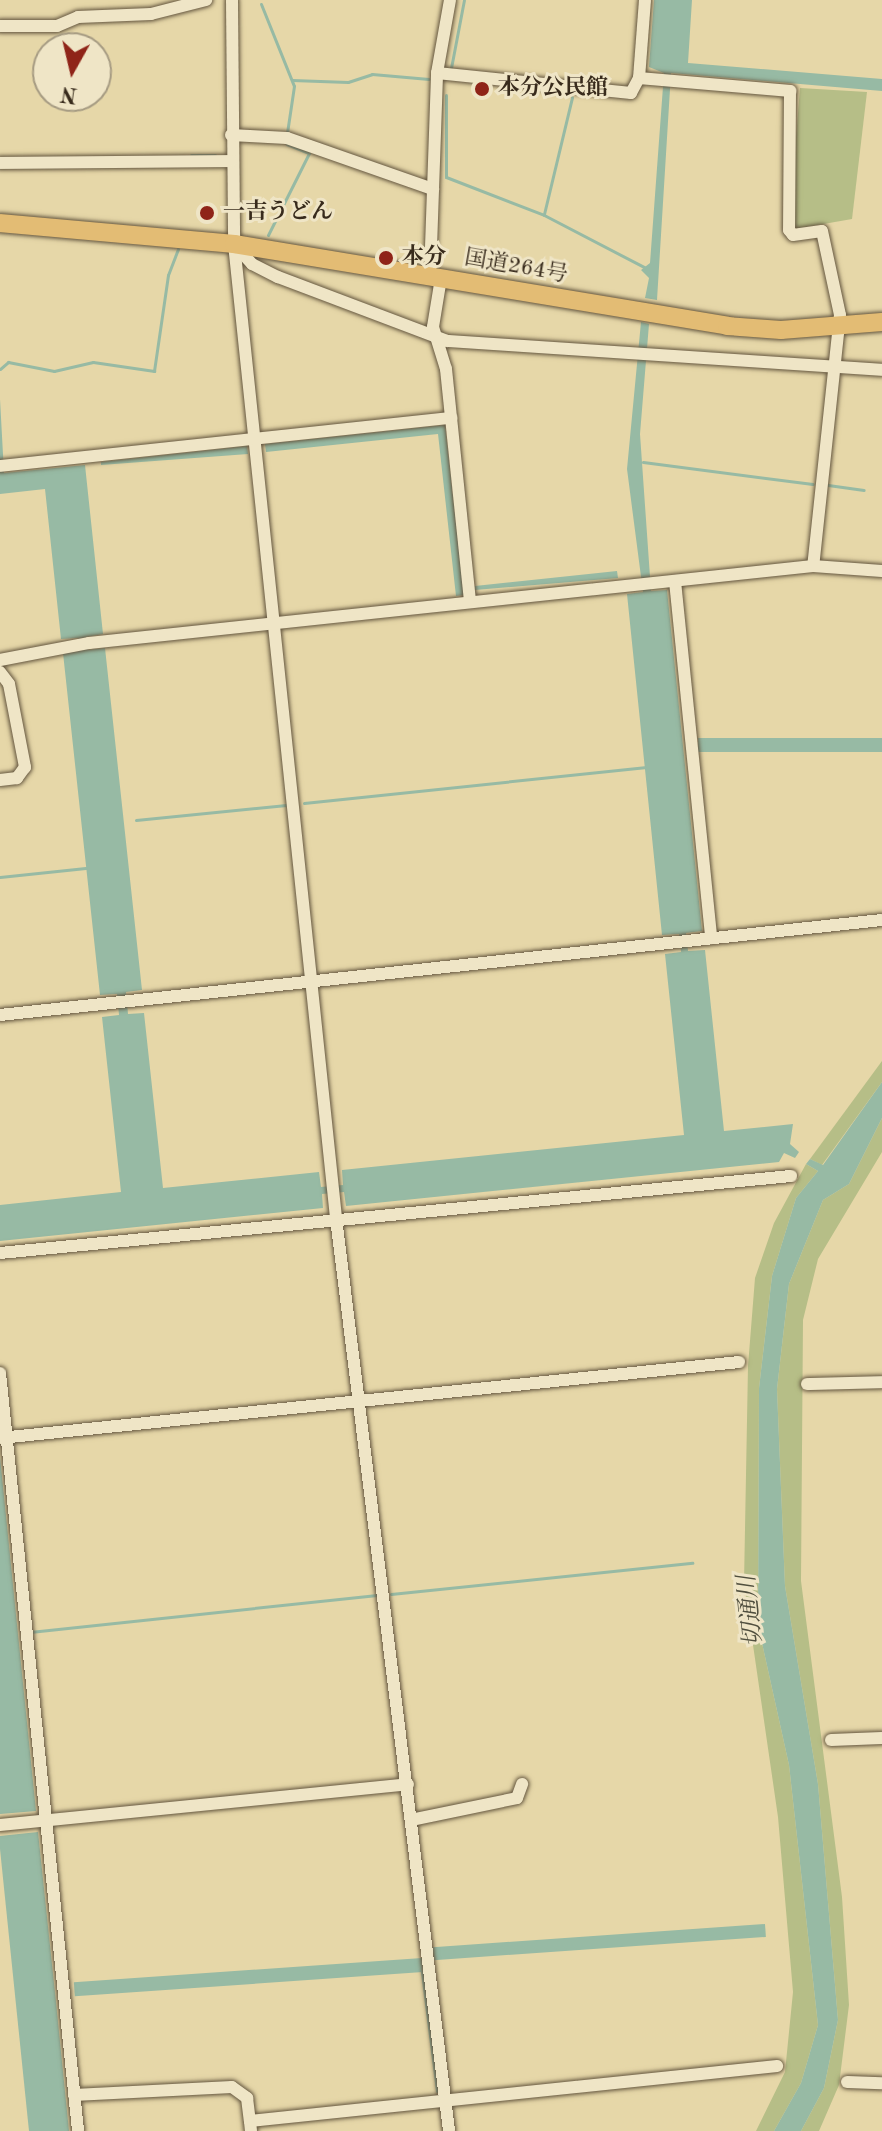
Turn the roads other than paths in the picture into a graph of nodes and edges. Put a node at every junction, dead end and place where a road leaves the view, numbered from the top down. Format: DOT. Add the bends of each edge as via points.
graph roads {
  1 [pos="206,0"];
  2 [pos="232,0"];
  3 [pos="450,0"];
  4 [pos="645,0"];
  5 [pos="0,26"];
  6 [pos="437,73"];
  7 [pos="639,78"];
  8 [pos="231,135"];
  9 [pos="231,161"];
  10 [pos="0,163"];
  11 [pos="433,189"];
  12 [pos="0,223"];
  13 [pos="234,244"];
  14 [pos="435,277"];
  15 [pos="882,322"];
  16 [pos="839,327"];
  17 [pos="436,338"];
  18 [pos="832,367"];
  19 [pos="882,370"];
  20 [pos="451,418"];
  21 [pos="256,438"];
  22 [pos="3,466"];
  23 [pos="813,566"];
  24 [pos="882,571"];
  25 [pos="675,581"];
  26 [pos="470,602"];
  27 [pos="276,622"];
  28 [pos="0,660"];
  29 [pos="0,672"];
  30 [pos="0,780"];
  31 [pos="882,920"];
  32 [pos="711,938"];
  33 [pos="315,983"];
  34 [pos="0,1015"];
  35 [pos="791,1176"];
  36 [pos="336,1218"];
  37 [pos="0,1253"];
  38 [pos="739,1362"];
  39 [pos="0,1373"];
  40 [pos="882,1382"];
  41 [pos="807,1384"];
  42 [pos="359,1400"];
  43 [pos="3,1437"];
  44 [pos="882,1738"];
  45 [pos="831,1740"];
  46 [pos="408,1784"];
  47 [pos="522,1784"];
  48 [pos="47,1820"];
  49 [pos="411,1820"];
  50 [pos="0,1825"];
  51 [pos="777,2066"];
  52 [pos="847,2082"];
  53 [pos="882,2083"];
  54 [pos="74,2095"];
  55 [pos="446,2099"];
  56 [pos="250,2126"];
  57 [pos="78,2131"];
  58 [pos="449,2131"];
  1 -- 5 [label="street" via="151,14 78,17 57,26"];
  2 -- 8 [label="street"];
  3 -- 6 [label="street"];
  4 -- 7 [label="street"];
  6 -- 7 [label="street" via="631,93"];
  6 -- 11 [label="street"];
  7 -- 16 [label="street" via="790,91 789,230 793,235 822,231"];
  8 -- 9 [label="street"];
  8 -- 11 [label="street" via="287,138"];
  9 -- 10 [label="street"];
  9 -- 13 [label="street"];
  11 -- 14 [label="street"];
  12 -- 13 [label="highway, 国道264号"];
  13 -- 14 [label="highway, 国道264号"];
  13 -- 17 [label="street" via="252,264 278,277"];
  13 -- 21 [label="street"];
  14 -- 16 [label="highway, 国道264号" via="727,326"];
  14 -- 17 [label="street"];
  15 -- 16 [label="highway, 国道264号"];
  16 -- 18 [label="street"];
  17 -- 18 [label="street" via="473,346"];
  17 -- 20 [label="street"];
  18 -- 19 [label="street"];
  18 -- 23 [label="street"];
  20 -- 21 [label="street"];
  20 -- 26 [label="street"];
  21 -- 22 [label="street"];
  21 -- 27 [label="street"];
  23 -- 24 [label="street"];
  23 -- 25 [label="street"];
  25 -- 26 [label="street"];
  25 -- 32 [label="street"];
  26 -- 27 [label="street"];
  27 -- 28 [label="street" via="83,644"];
  27 -- 33 [label="street"];
  29 -- 30 [label="street" via="9,684 25,767 17,778"];
  31 -- 32 [label="street"];
  32 -- 33 [label="street"];
  33 -- 34 [label="street"];
  33 -- 36 [label="street"];
  35 -- 36 [label="street"];
  36 -- 37 [label="street"];
  36 -- 42 [label="street"];
  38 -- 42 [label="street"];
  39 -- 43 [label="street"];
  40 -- 41 [label="street"];
  42 -- 43 [label="street"];
  42 -- 46 [label="street"];
  43 -- 48 [label="street"];
  44 -- 45 [label="street"];
  46 -- 48 [label="street"];
  46 -- 49 [label="street"];
  47 -- 49 [label="street" via="517,1798"];
  48 -- 50 [label="street"];
  48 -- 54 [label="street"];
  49 -- 55 [label="street"];
  51 -- 55 [label="street"];
  52 -- 53 [label="street"];
  54 -- 56 [label="street" via="232,2087 247,2098"];
  54 -- 57 [label="street"];
  55 -- 56 [label="street"];
  55 -- 58 [label="street"];
}
